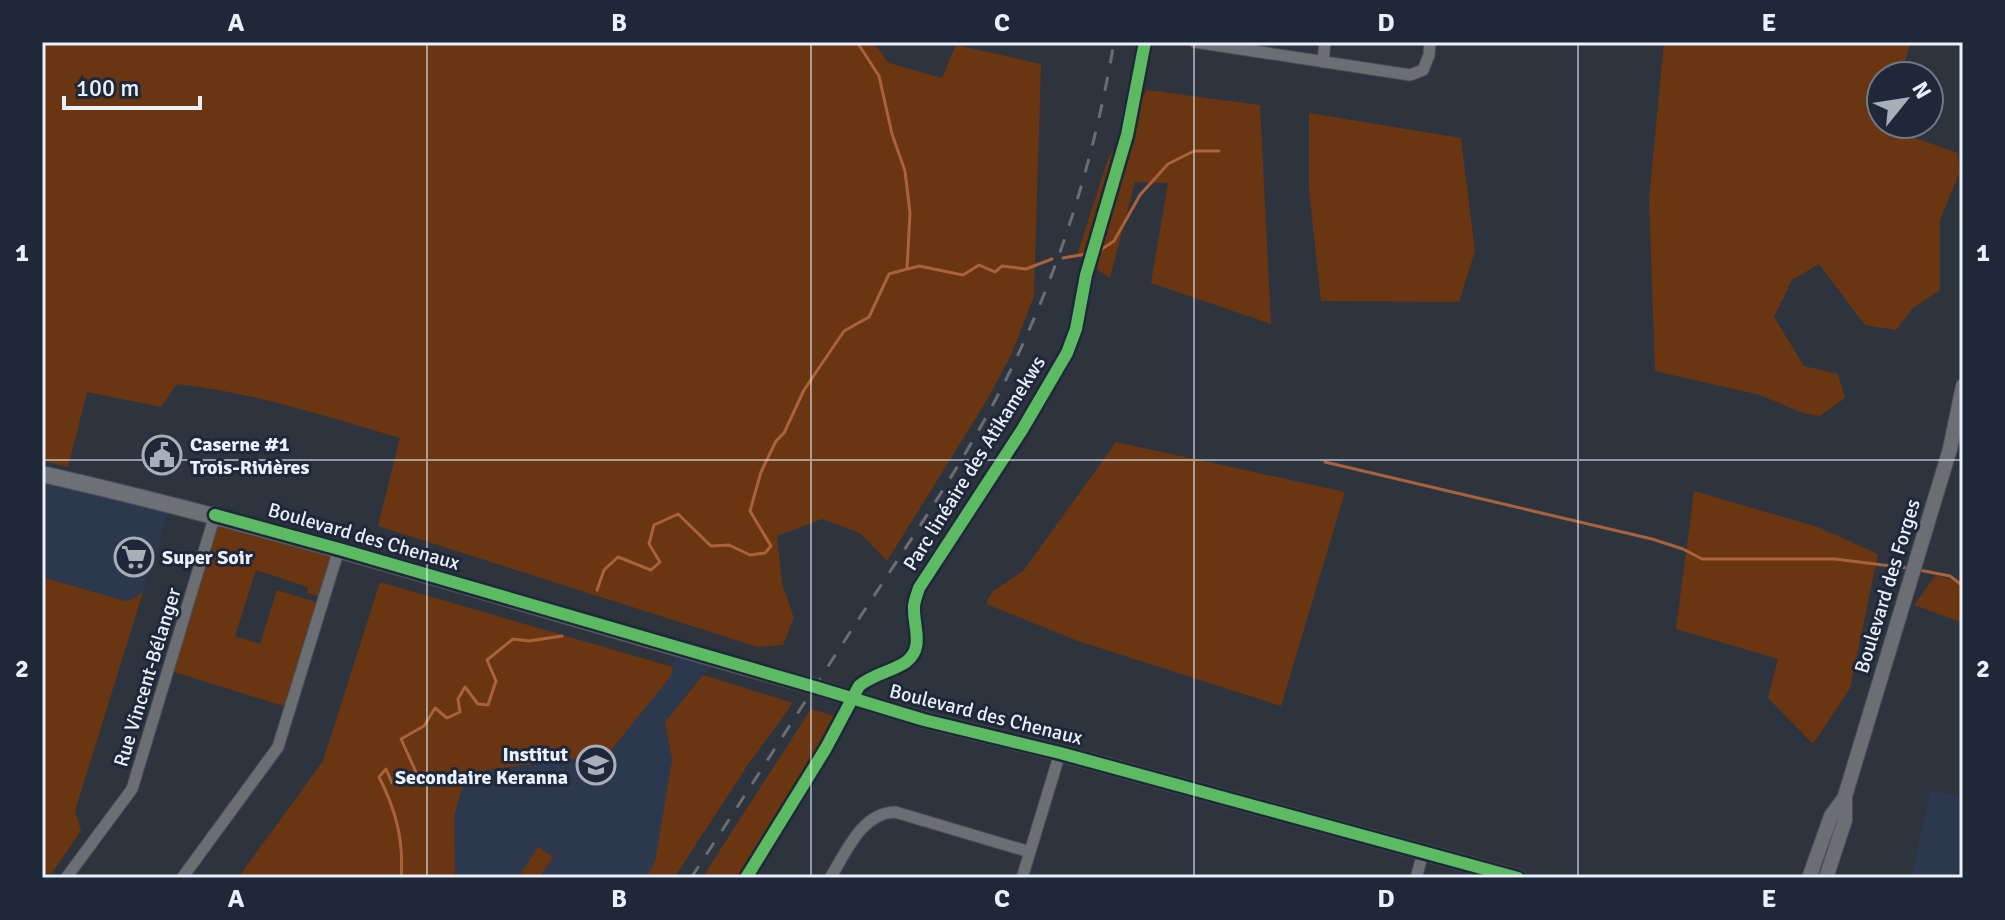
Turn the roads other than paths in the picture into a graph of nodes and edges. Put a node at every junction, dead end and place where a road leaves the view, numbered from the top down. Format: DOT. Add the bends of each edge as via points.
graph roads {
  1 [pos="1195,42"];
  2 [pos="1325,42"];
  3 [pos="1430,42"];
  4 [pos="1323,62"];
  5 [pos="1963,386"];
  6 [pos="42,474"];
  7 [pos="215,515"];
  8 [pos="339,549"];
  9 [pos="1060,753"];
  10 [pos="1845,796"];
  11 [pos="1030,852"];
  12 [pos="1423,853"];
  13 [pos="66,878"];
  14 [pos="182,878"];
  15 [pos="830,878"];
  16 [pos="1022,878"];
  17 [pos="1416,878"];
  18 [pos="1518,878"];
  19 [pos="1809,878"];
  20 [pos="1826,878"];
  1 -- 4 [label="street"];
  2 -- 4 [label="street"];
  3 -- 4 [label="street" via="1423,70 1410,75"];
  5 -- 10 [label="street, Boulevard des Forges" via="1950,449"];
  6 -- 7 [label="main road, Boulevard des Chenaux"];
  7 -- 8 [label="main road, Boulevard des Chenaux"];
  7 -- 13 [label="street, Rue Vincent-Bélanger" via="132,789"];
  8 -- 9 [label="main road, Boulevard des Chenaux" via="853,700"];
  8 -- 14 [label="street" via="278,747"];
  9 -- 11 [label="street"];
  9 -- 12 [label="main road, Boulevard des Chenaux"];
  10 -- 19 [label="street, Boulevard des Forges" via="1831,816"];
  10 -- 20 [label="street, Boulevard des Forges" via="1845,820"];
  11 -- 15 [label="street" via="885,812 862,827"];
  11 -- 16 [label="street"];
  12 -- 17 [label="street"];
  12 -- 18 [label="main road, Boulevard des Chenaux"];
}
